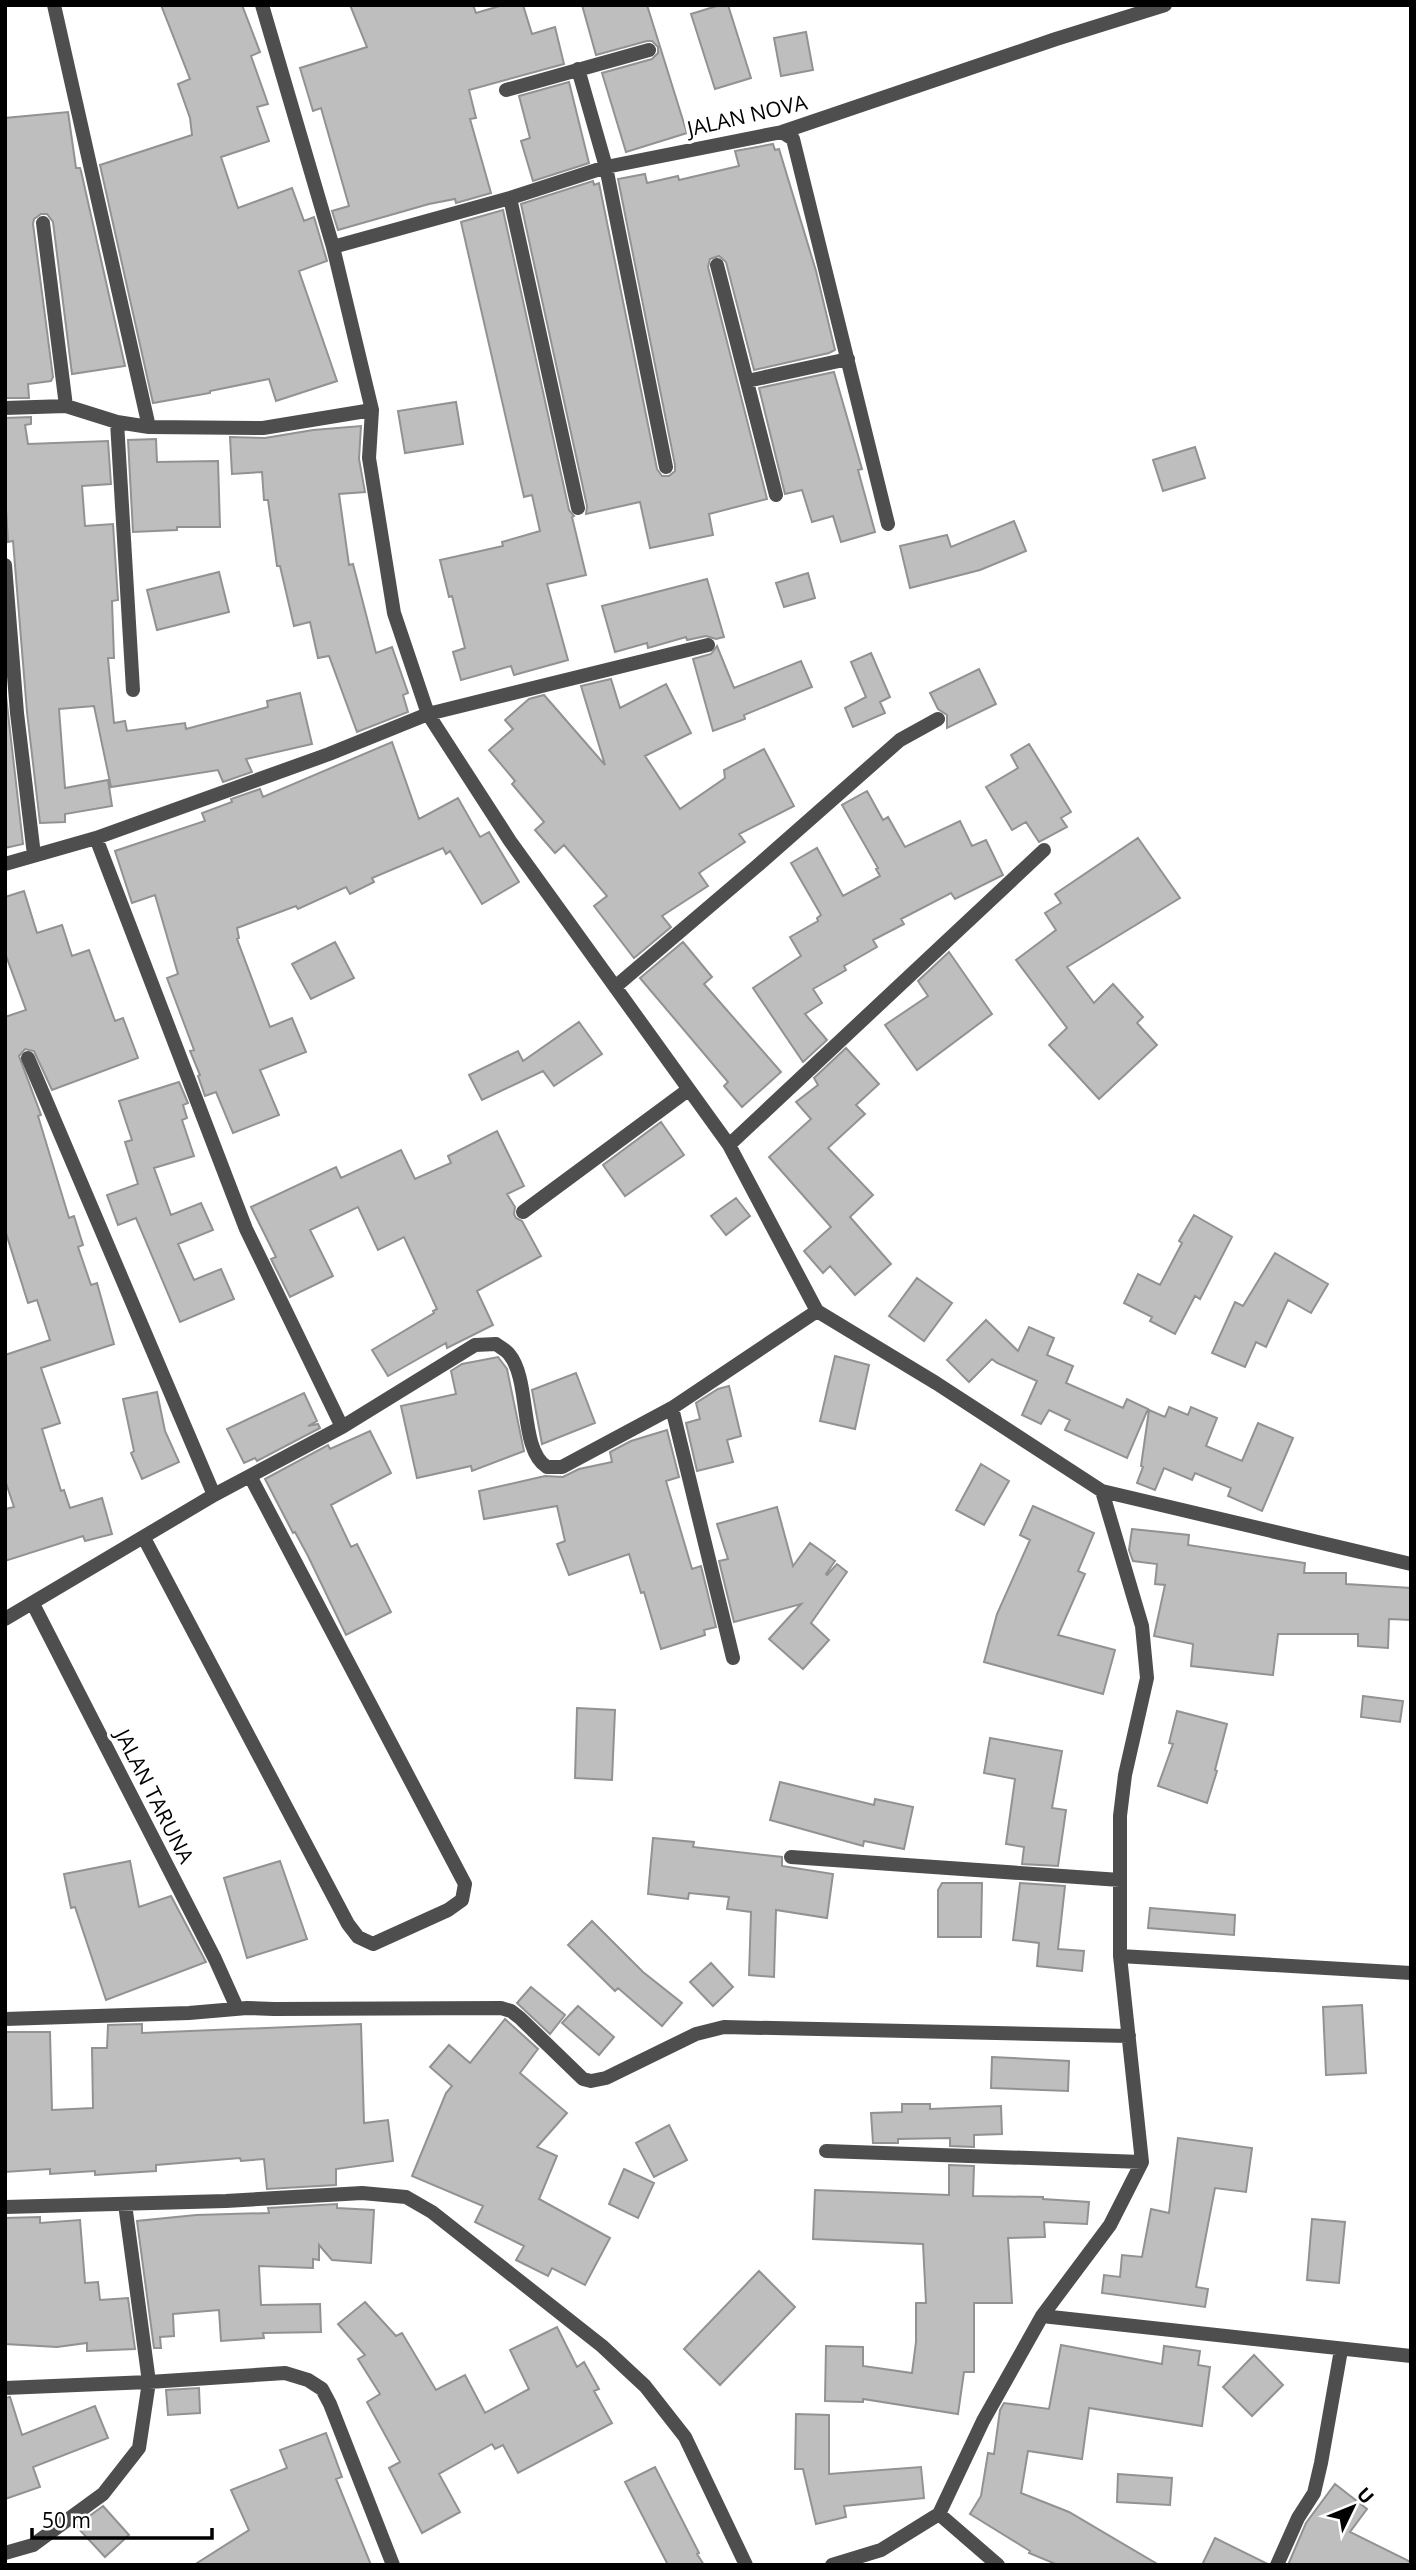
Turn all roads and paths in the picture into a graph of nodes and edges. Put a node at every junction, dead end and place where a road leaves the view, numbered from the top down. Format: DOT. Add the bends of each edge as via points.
graph roads {
  1 [pos="54,5"];
  2 [pos="262,5"];
  3 [pos="1165,5"];
  4 [pos="649,50"];
  5 [pos="578,69"];
  6 [pos="506,90"];
  7 [pos="782,132"];
  8 [pos="606,167"];
  9 [pos="510,198"];
  10 [pos="43,223"];
  11 [pos="333,247"];
  12 [pos="716,265"];
  13 [pos="848,359"];
  14 [pos="747,381"];
  15 [pos="65,406"];
  16 [pos="5,408"];
  17 [pos="372,410"];
  18 [pos="117,422"];
  19 [pos="149,428"];
  20 [pos="666,467"];
  21 [pos="776,495"];
  22 [pos="578,508"];
  23 [pos="888,524"];
  24 [pos="5,565"];
  25 [pos="708,645"];
  26 [pos="133,690"];
  27 [pos="428,714"];
  28 [pos="938,719"];
  29 [pos="96,838"];
  30 [pos="1044,850"];
  31 [pos="34,855"];
  32 [pos="5,864"];
  33 [pos="615,987"];
  34 [pos="28,1058"];
  35 [pos="688,1090"];
  36 [pos="729,1145"];
  37 [pos="523,1212"];
  38 [pos="817,1311"];
  39 [pos="672,1408"];
  40 [pos="342,1427"];
  41 [pos="250,1476"];
  42 [pos="1102,1491"];
  43 [pos="214,1495"];
  44 [pos="144,1538"];
  45 [pos="1411,1564"];
  46 [pos="33,1604"];
  47 [pos="6,1616"];
  48 [pos="733,1658"];
  49 [pos="791,1857"];
  50 [pos="1120,1880"];
  51 [pos="1120,1956"];
  52 [pos="1411,1973"];
  53 [pos="237,2008"];
  54 [pos="5,2019"];
  55 [pos="1129,2036"];
  56 [pos="827,2151"];
  57 [pos="1142,2162"];
  58 [pos="125,2204"];
  59 [pos="5,2207"];
  60 [pos="1042,2316"];
  61 [pos="1341,2350"];
  62 [pos="1411,2356"];
  63 [pos="149,2382"];
  64 [pos="5,2388"];
  65 [pos="939,2514"];
  66 [pos="5,2553"];
  67 [pos="393,2565"];
  68 [pos="746,2565"];
  69 [pos="832,2565"];
  70 [pos="998,2565"];
  71 [pos="1277,2565"];
  1 -- 19 [label="street"];
  2 -- 11 [label="street"];
  3 -- 7 [label="street, JALAN NOVA"];
  4 -- 5 [label="street"];
  5 -- 6 [label="street"];
  5 -- 8 [label="street"];
  7 -- 8 [label="street, JALAN NOVA"];
  7 -- 13 [label="street" via="793,139"];
  8 -- 9 [label="street, JALAN NOVA"];
  8 -- 20 [label="street"];
  9 -- 11 [label="street, JALAN NOVA"];
  9 -- 22 [label="street"];
  10 -- 15 [label="street"];
  11 -- 17 [label="street"];
  12 -- 14 [label="street"];
  13 -- 14 [label="street"];
  13 -- 23 [label="street"];
  14 -- 21 [label="street"];
  15 -- 16 [label="street"];
  15 -- 18 [label="street"];
  17 -- 19 [label="street" via="263,428"];
  17 -- 27 [label="street" via="369,458 394,612"];
  18 -- 19 [label="street"];
  18 -- 26 [label="street"];
  24 -- 31 [label="street"];
  25 -- 27 [label="street"];
  27 -- 29 [label="street"];
  27 -- 33 [label="street" via="510,841"];
  28 -- 33 [label="street" via="900,740"];
  29 -- 31 [label="street"];
  29 -- 40 [label="street" via="246,1229"];
  30 -- 36 [label="street"];
  31 -- 32 [label="street"];
  33 -- 35 [label="street"];
  34 -- 43 [label="street"];
  35 -- 36 [label="street"];
  35 -- 37 [label="street"];
  36 -- 38 [label="street"];
  38 -- 39 [label="street"];
  38 -- 42 [label="street"];
  39 -- 40 [label="street" via="562,1467 547,1466 535,1455 510,1355 496,1344 475,1345"];
  39 -- 48 [label="street"];
  40 -- 41 [label="street"];
  41 -- 43 [label="street"];
  41 -- 44 [label="street" via="465,1884 462,1900 448,1910 373,1944 348,1924"];
  42 -- 45 [label="street"];
  42 -- 50 [label="street" via="1142,1626 1147,1678 1125,1775"];
  43 -- 44 [label="street"];
  44 -- 46 [label="street"];
  46 -- 47 [label="street"];
  46 -- 53 [label="street, JALAN TARUNA"];
  49 -- 50 [label="street"];
  50 -- 51 [label="street"];
  51 -- 52 [label="street"];
  51 -- 55 [label="street"];
  53 -- 54 [label="street"];
  53 -- 55 [label="street" via="501,2008 520,2018 591,2081 696,2034 724,2028"];
  55 -- 57 [label="street"];
  56 -- 57 [label="street"];
  57 -- 60 [label="street" via="1110,2225"];
  58 -- 59 [label="street"];
  58 -- 63 [label="street"];
  58 -- 68 [label="street" via="362,2193 405,2197 432,2212 602,2346 645,2386 685,2437"];
  60 -- 61 [label="street"];
  60 -- 65 [label="street"];
  61 -- 62 [label="street"];
  61 -- 71 [label="street" via="1314,2493"];
  63 -- 64 [label="street"];
  63 -- 66 [label="street" via="139,2448 103,2494 33,2545"];
  63 -- 67 [label="street" via="285,2373 308,2379 322,2389"];
  65 -- 69 [label="street" via="881,2550"];
  65 -- 70 [label="street"];
}
